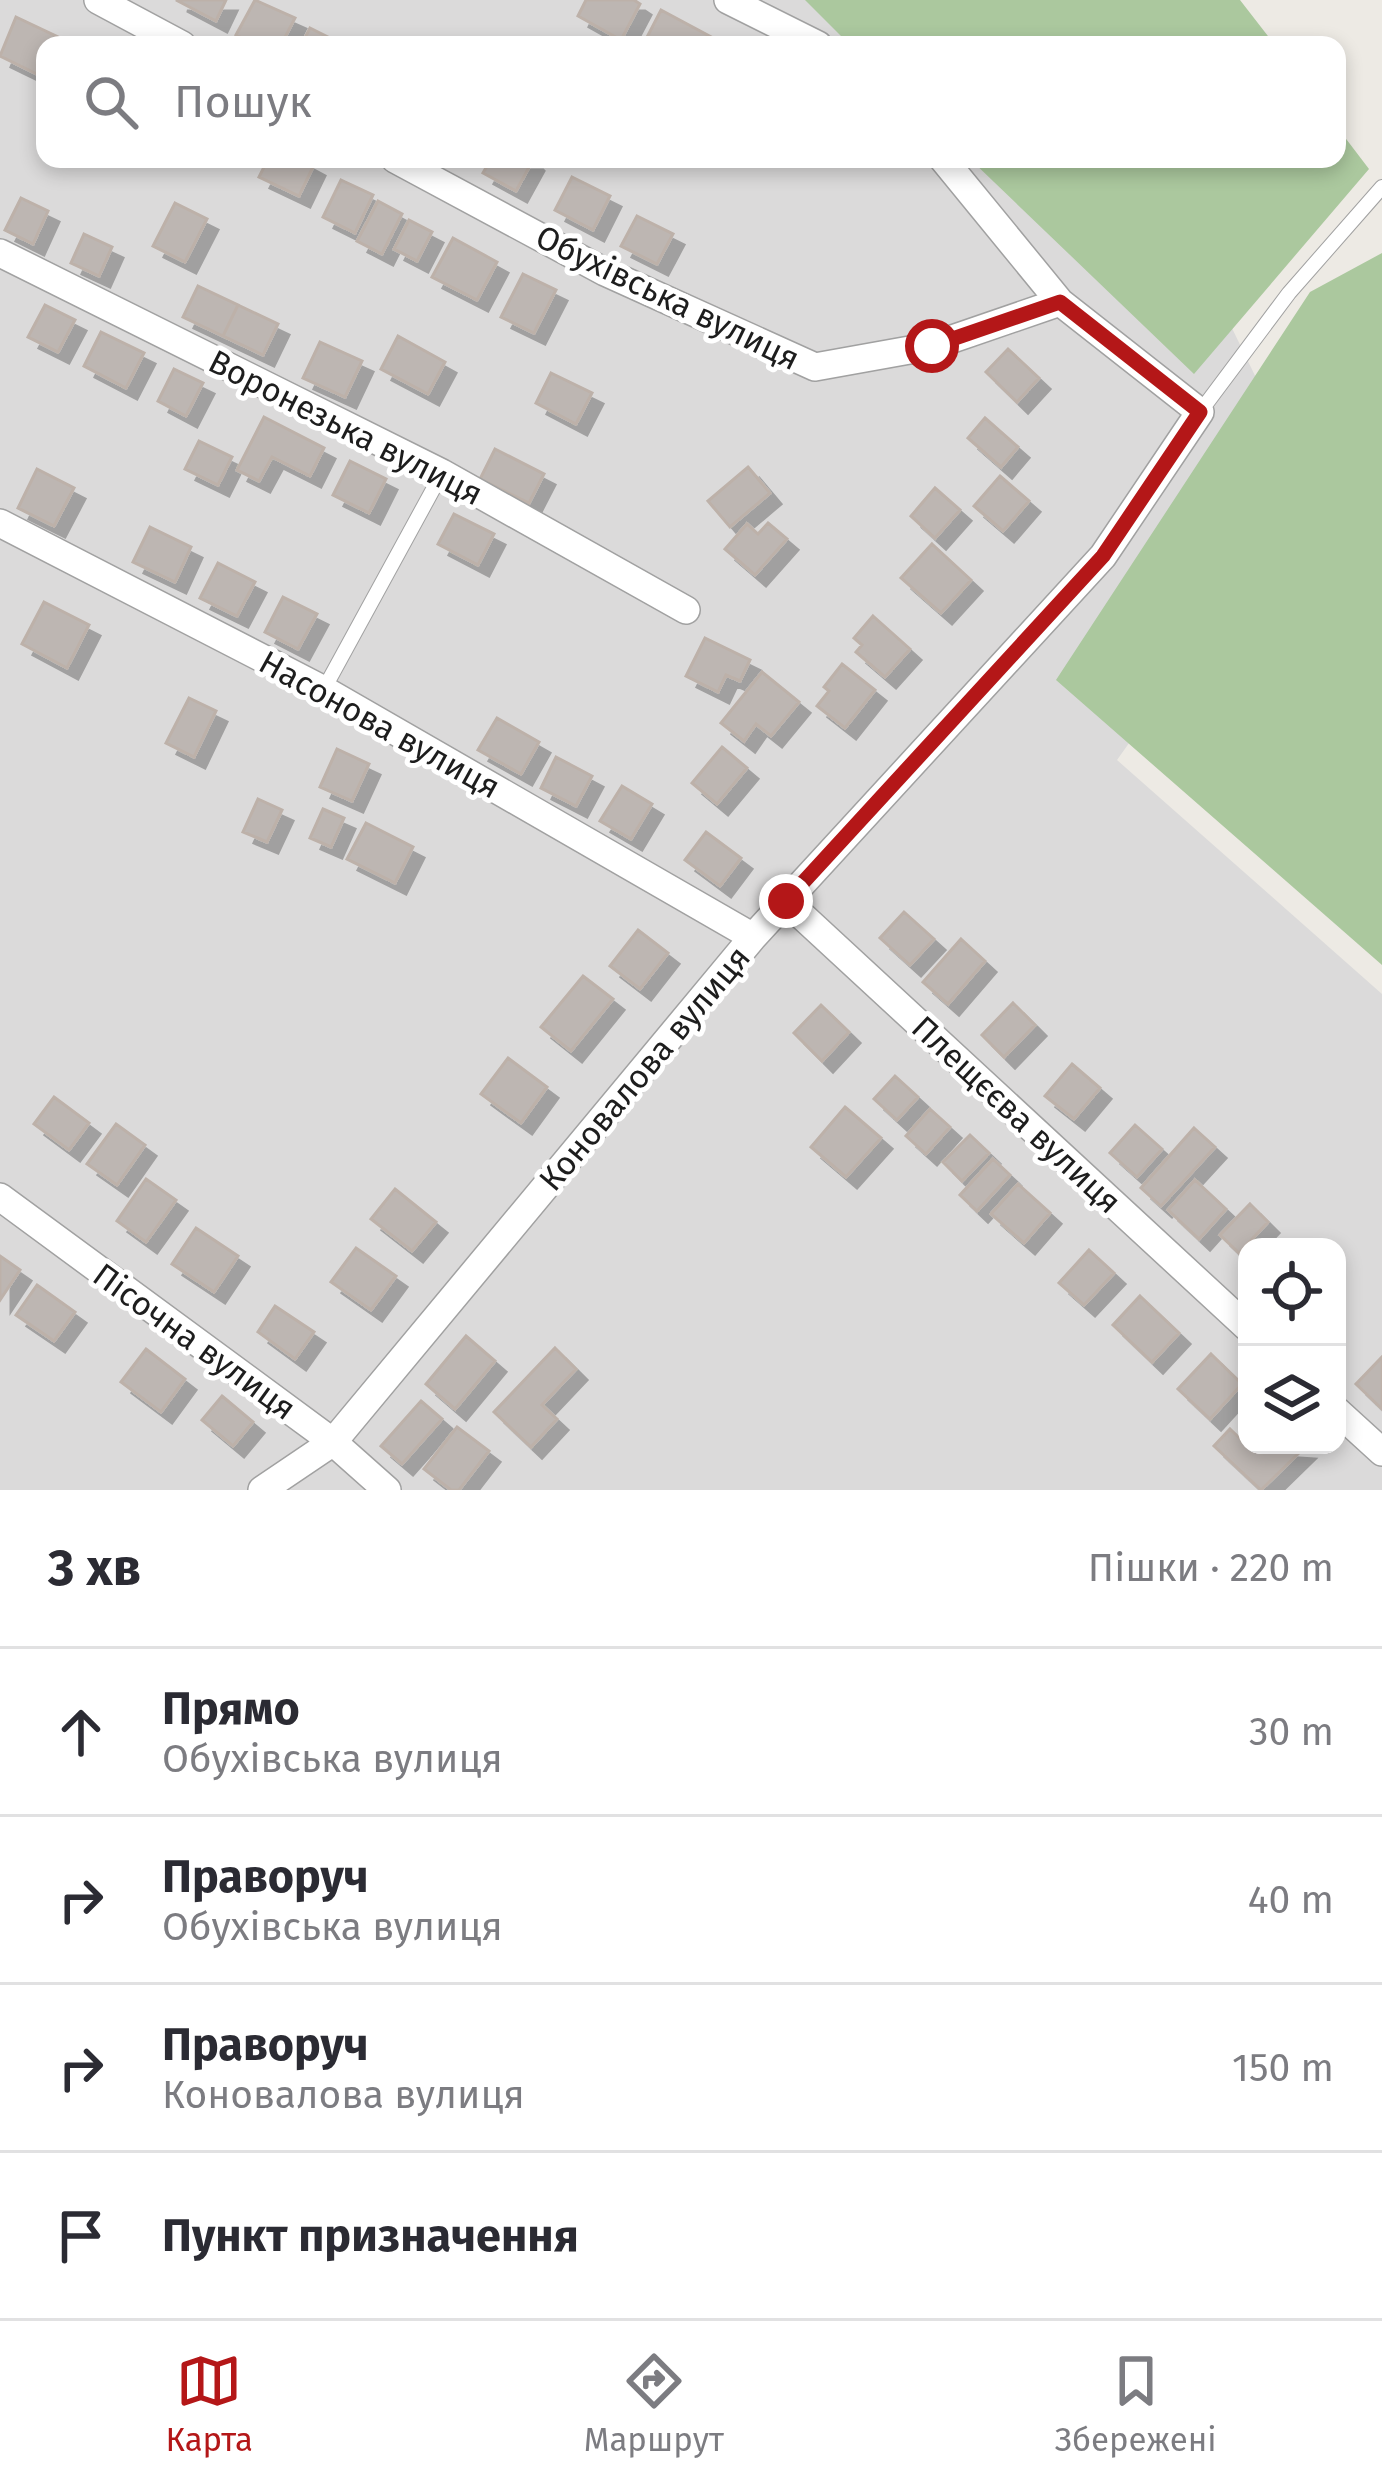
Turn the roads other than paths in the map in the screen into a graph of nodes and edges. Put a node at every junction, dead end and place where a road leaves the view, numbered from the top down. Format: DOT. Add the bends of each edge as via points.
graph roads {
  1 [pos="98,0"];
  2 [pos="728,0"];
  3 [pos="776,11"];
  4 [pos="165,36"];
  5 [pos="807,36"];
  6 [pos="412,168"];
  7 [pos="950,168"];
  8 [pos="1382,187"];
  9 [pos="0,254"];
  10 [pos="1060,302"];
  11 [pos="1200,412"];
  12 [pos="442,473"];
  13 [pos="0,523"];
  14 [pos="686,610"];
  15 [pos="324,689"];
  16 [pos="786,901"];
  17 [pos="753,937"];
  18 [pos="0,1197"];
  19 [pos="1238,1319"];
  20 [pos="1346,1419"];
  21 [pos="333,1442"];
  22 [pos="1382,1452"];
  23 [pos="262,1490"];
  24 [pos="387,1490"];
  1 -- 4 [label="street"];
  2 -- 3 [label="street"];
  3 -- 5 [label="street"];
  6 -- 10 [label="street, Обухівська вулиця" via="605,272 815,368 932,346"];
  7 -- 10 [label="street"];
  8 -- 11 [label="lane"];
  9 -- 12 [label="street, Воронезька вулиця"];
  10 -- 11 [label="street"];
  11 -- 16 [label="street, Коновалова вулиця" via="1103,556"];
  12 -- 14 [label="street, Воронезька вулиця"];
  12 -- 15 [label="lane"];
  13 -- 15 [label="street, Насонова вулиця"];
  15 -- 17 [label="street, Насонова вулиця"];
  16 -- 17 [label="street, Коновалова вулиця"];
  16 -- 19 [label="street, Плещєєва вулиця"];
  17 -- 21 [label="street, Коновалова вулиця"];
  18 -- 21 [label="street, Пісочна вулиця"];
  20 -- 22 [label="street"];
  21 -- 23 [label="street, Коновалова вулиця"];
  21 -- 24 [label="street, Пісочна вулиця"];
}
